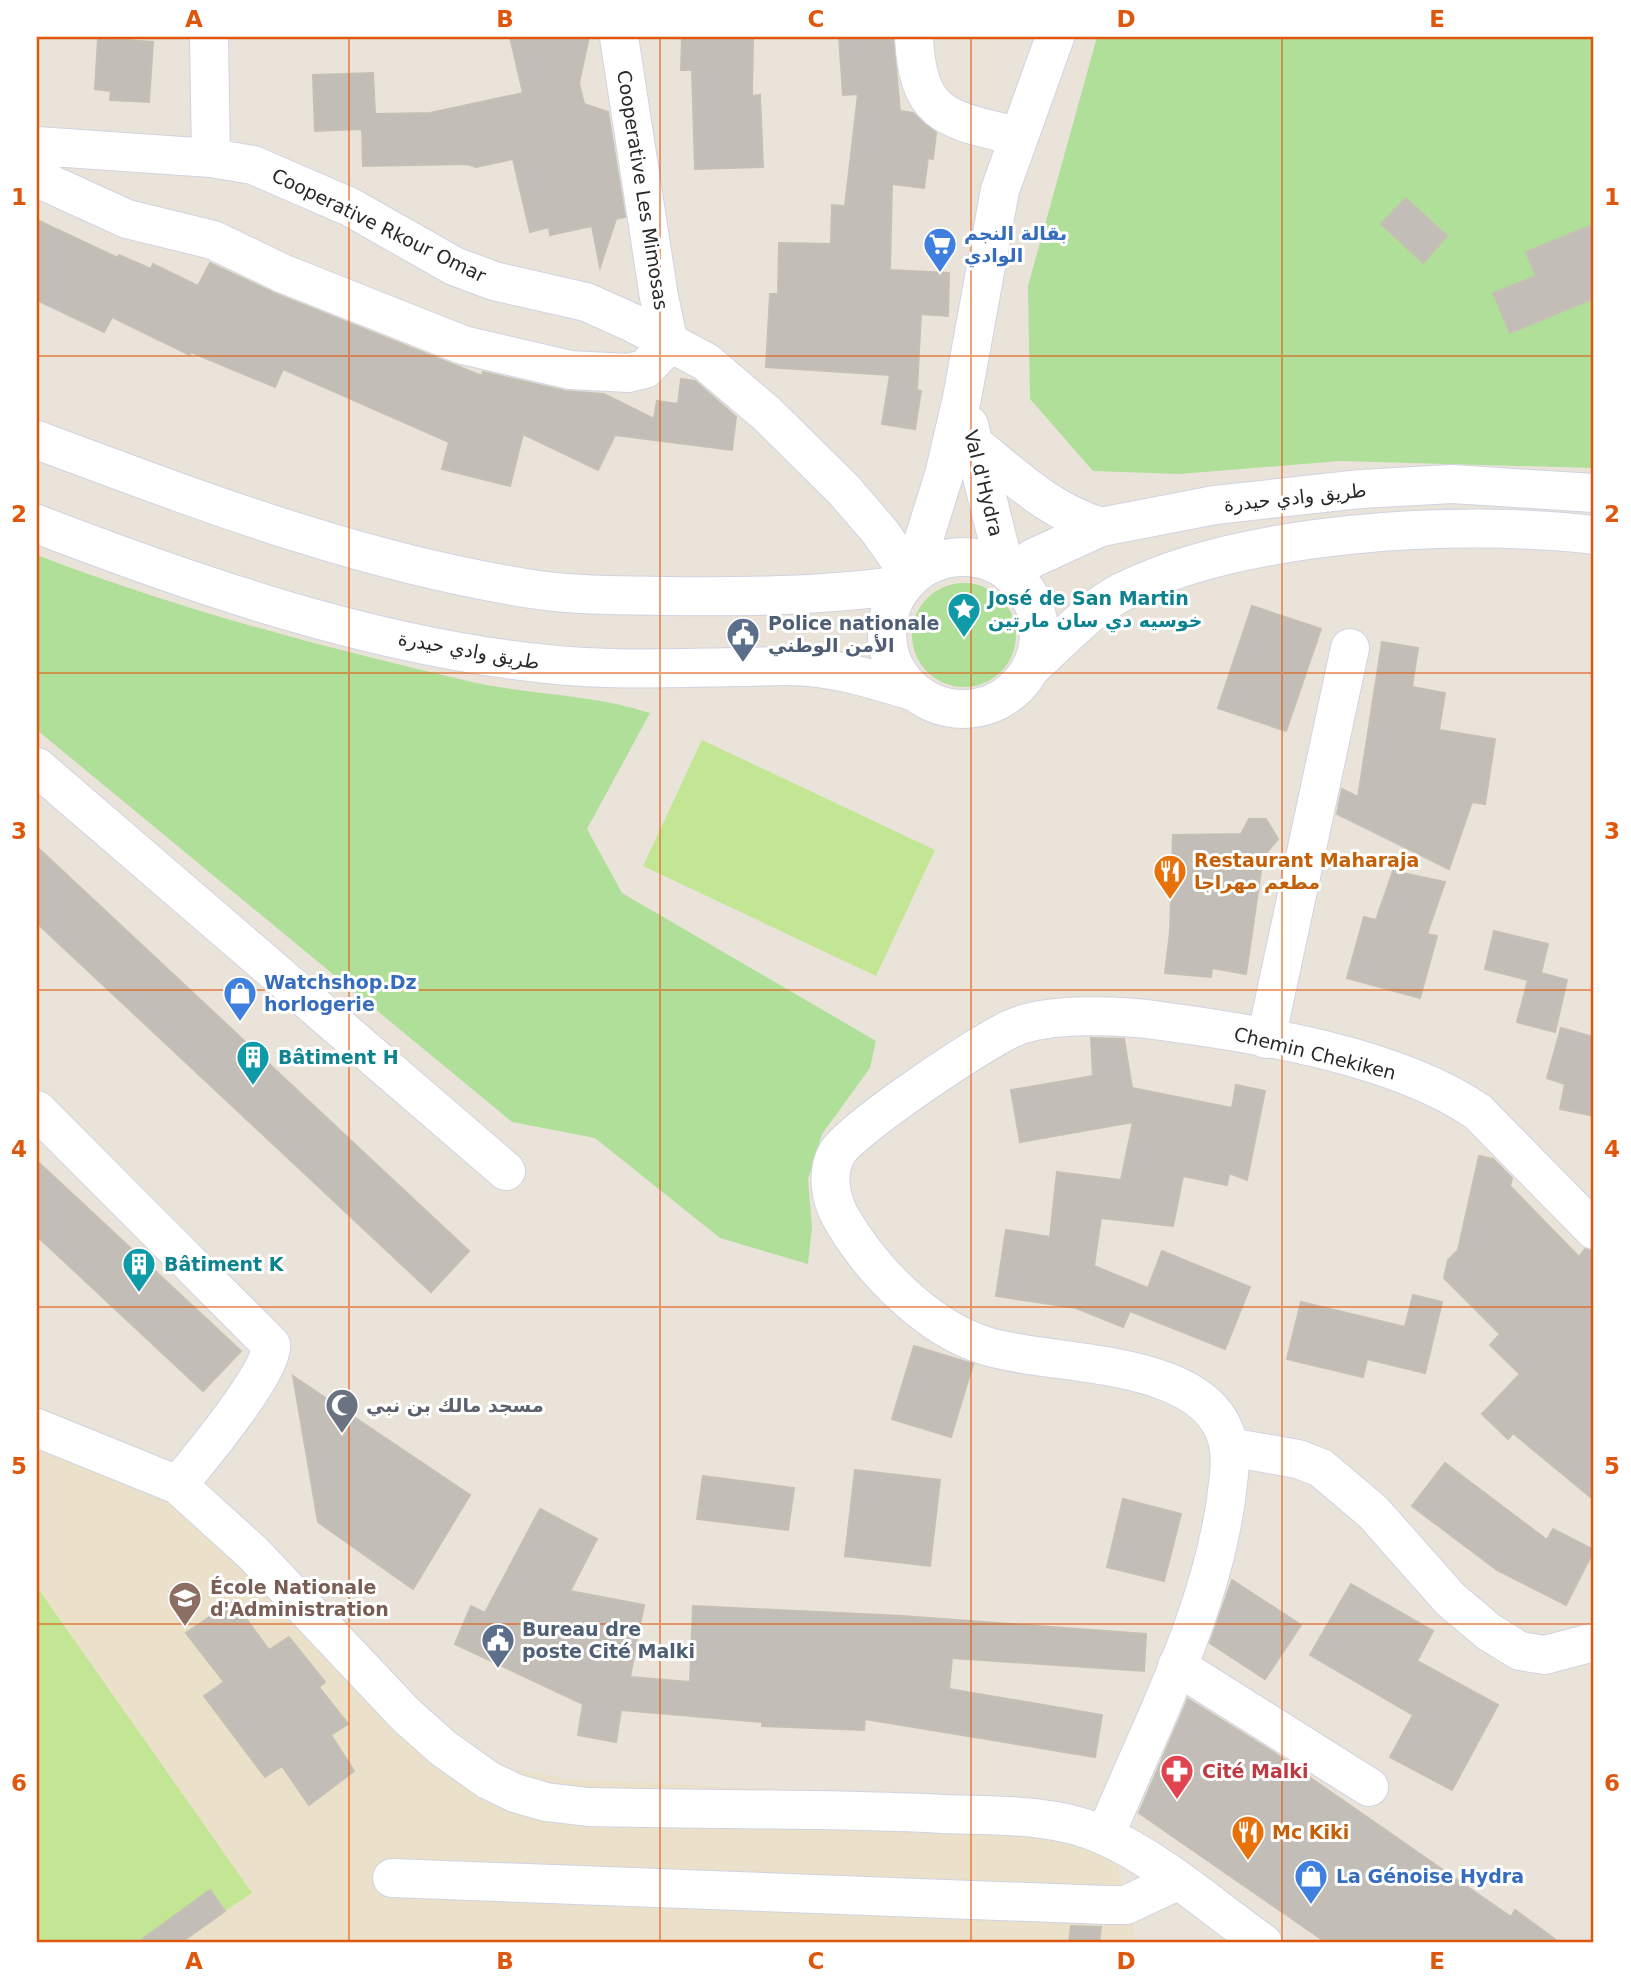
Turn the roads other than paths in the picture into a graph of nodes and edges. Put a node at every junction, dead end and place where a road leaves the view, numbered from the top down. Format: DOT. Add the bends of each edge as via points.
graph roads {
  1 [pos="209,37"];
  2 [pos="619,37"];
  3 [pos="914,37"];
  4 [pos="1055,37"];
  5 [pos="1017,136"];
  6 [pos="37,146"];
  7 [pos="211,158"];
  8 [pos="37,178"];
  9 [pos="669,344"];
  10 [pos="962,398"];
  11 [pos="37,440"];
  12 [pos="974,444"];
  13 [pos="1594,493"];
  14 [pos="37,524"];
  15 [pos="1101,527"];
  16 [pos="1594,535"];
  17 [pos="1007,571"];
  18 [pos="909,579"];
  19 [pos="1350,648"];
  20 [pos="1032,667"];
  21 [pos="915,692"];
  22 [pos="37,768"];
  23 [pos="1266,1039"];
  24 [pos="37,1110"];
  25 [pos="506,1171"];
  26 [pos="1594,1230"];
  27 [pos="37,1428"];
  28 [pos="1229,1447"];
  29 [pos="178,1485"];
  30 [pos="1594,1642"];
  31 [pos="1177,1666"];
  32 [pos="1369,1787"];
  33 [pos="1105,1836"];
  34 [pos="392,1878"];
  35 [pos="1177,1881"];
  36 [pos="1263,1943"];
  1 -- 7 [label="street"];
  2 -- 9 [label="street, Cooperative Les Mimosas"];
  3 -- 5 [label="street" via="915,67 931,104 971,125"];
  4 -- 5 [label="street"];
  5 -- 10 [label="street" via="989,239"];
  6 -- 7 [label="street, Cooperative Rkour Omar"];
  7 -- 9 [label="street, Cooperative Rkour Omar" via="253,165 350,207 454,266 494,281 586,302"];
  8 -- 9 [label="street" via="127,219 213,240 296,279 463,345 570,369 628,373 645,369"];
  9 -- 18 [label="street, Cooperative Rkour Omar" via="706,362 767,414 844,490 880,532"];
  10 -- 12 [label="street, Val d'Hydra"];
  10 -- 18 [label="street" via="944,475"];
  11 -- 18 [label="street" via="358,552 540,590 709,596 863,591"];
  12 -- 15 [label="street" via="1057,510"];
  12 -- 17 [label="street, Val d'Hydra"];
  13 -- 15 [label="street, طريق وادي حيدرة" via="1452,484 1361,489 1215,505"];
  14 -- 21 [label="street, طريق وادي حيدرة" via="279,606 476,655 615,668 815,667 859,674"];
  15 -- 17 [label="street, طريق وادي حيدرة"];
  16 -- 20 [label="street" via="1462,529 1372,533 1223,558 1174,570 1120,593"];
  17 -- 18 [label="street" via="983,559 960,556 937,561"];
  17 -- 20 [label="street" via="1033,602 1039,624"];
  18 -- 21 [label="street" via="891,606 886,629 889,653 899,675"];
  19 -- 23 [label="street"];
  20 -- 21 [label="street" via="1001,699 979,707 934,704"];
  22 -- 25 [label="street"];
  23 -- 26 [label="street, Chemin Chekiken" via="1373,1065 1460,1099"];
  23 -- 28 [label="street, Chemin Chekiken" via="1112,1016 1014,1027 857,1131 836,1154 830,1181 837,1211 866,1254 929,1315 984,1346 1130,1371 1165,1382 1212,1410 1224,1427"];
  24 -- 29 [label="street" via="271,1345 270,1358 248,1394"];
  27 -- 29 [label="street"];
  28 -- 30 [label="street" via="1298,1459 1321,1468 1373,1512 1450,1599 1514,1647 1545,1655"];
  28 -- 31 [label="street" via="1220,1541"];
  29 -- 33 [label="street" via="254,1554 406,1716 488,1780 515,1793 588,1807 773,1807 1007,1815"];
  31 -- 32 [label="street"];
  31 -- 33 [label="street"];
  33 -- 35 [label="street"];
  34 -- 35 [label="street" via="1106,1905 1126,1905"];
  35 -- 36 [label="street"];
}
